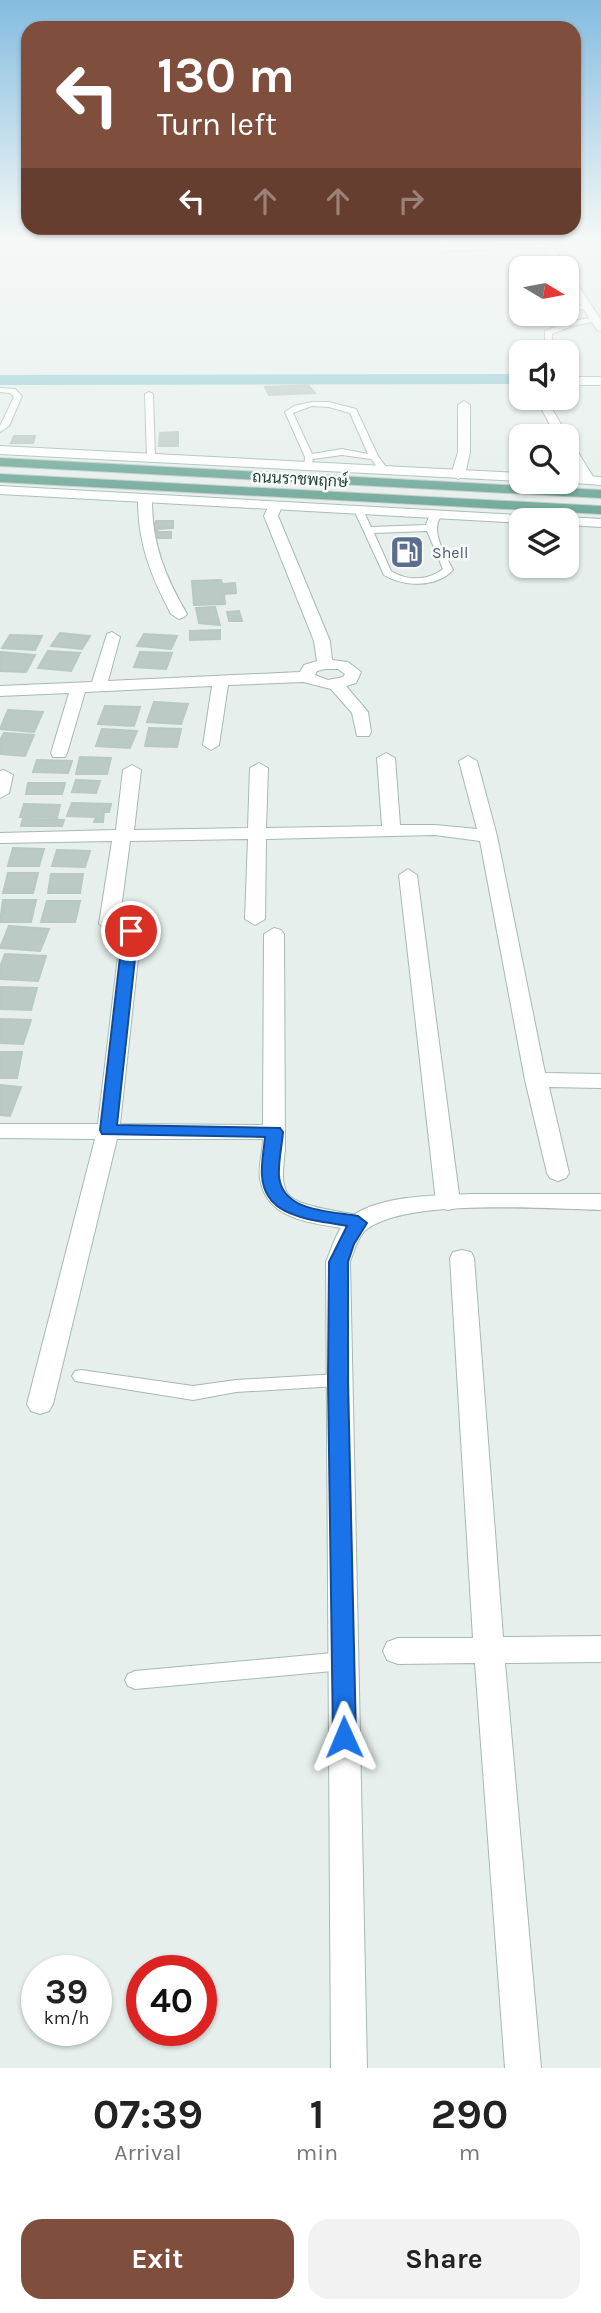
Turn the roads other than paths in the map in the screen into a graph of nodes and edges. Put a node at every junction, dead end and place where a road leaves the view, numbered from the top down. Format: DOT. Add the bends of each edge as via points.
graph roads {
  1 [pos="579,381"];
  2 [pos="601,381"];
  3 [pos="0,390"];
  4 [pos="149,394"];
  5 [pos="464,405"];
  6 [pos="0,430"];
  7 [pos="0,450"];
  8 [pos="374,457"];
  9 [pos="151,459"];
  10 [pos="579,460"];
  11 [pos="0,462"];
  12 [pos="308,462"];
  13 [pos="385,471"];
  14 [pos="400,472"];
  15 [pos="231,475"];
  16 [pos="458,475"];
  17 [pos="509,477"];
  18 [pos="0,478"];
  19 [pos="594,481"];
  20 [pos="0,490"];
  21 [pos="601,494"];
  22 [pos="350,497"];
  23 [pos="145,500"];
  24 [pos="185,501"];
  25 [pos="275,506"];
  26 [pos="359,510"];
  27 [pos="601,510"];
  28 [pos="438,514"];
  29 [pos="509,518"];
  30 [pos="579,522"];
  31 [pos="601,523"];
  32 [pos="430,528"];
  33 [pos="368,530"];
  34 [pos="179,614"];
  35 [pos="112,637"];
  36 [pos="325,664"];
  37 [pos="306,677"];
  38 [pos="221,682"];
  39 [pos="336,685"];
  40 [pos="99,687"];
  41 [pos="78,688"];
  42 [pos="0,691"];
  43 [pos="363,732"];
  44 [pos="211,744"];
  45 [pos="58,752"];
  46 [pos="386,758"];
  47 [pos="468,761"];
  48 [pos="259,768"];
  49 [pos="132,770"];
  50 [pos="4,775"];
  51 [pos="0,793"];
  52 [pos="391,831"];
  53 [pos="257,834"];
  54 [pos="488,836"];
  55 [pos="122,837"];
  56 [pos="0,838"];
  57 [pos="408,875"];
  58 [pos="255,919"];
  59 [pos="274,934"];
  60 [pos="536,1080"];
  61 [pos="601,1081"];
  62 [pos="108,1130"];
  63 [pos="0,1131"];
  64 [pos="274,1132"];
  65 [pos="558,1173"];
  66 [pos="448,1202"];
  67 [pos="601,1202"];
  68 [pos="358,1223"];
  69 [pos="462,1258"];
  70 [pos="81,1376"];
  71 [pos="338,1380"];
  72 [pos="40,1404"];
  73 [pos="489,1649"];
  74 [pos="601,1649"];
  75 [pos="398,1651"];
  76 [pos="343,1661"];
  77 [pos="135,1680"];
  78 [pos="349,2068"];
  79 [pos="523,2068"];
  1 -- 2 [label="street"];
  3 -- 6 [label="lane" via="19,396"];
  4 -- 9 [label="lane"];
  5 -- 16 [label="street" via="464,452"];
  7 -- 9 [label="street, ถนนราชพฤกษ์"];
  8 -- 12 [label="lane" via="342,452"];
  8 -- 12 [label="lane" via="352,411 339,405 313,404 289,412"];
  8 -- 13 [label="lane"];
  9 -- 12 [label="street, ถนนราชพฤกษ์"];
  10 -- 19 [label="street"];
  11 -- 15 [label="main road, ถนนราชพฤกษ์"];
  12 -- 13 [label="street, ถนนราชพฤกษ์"];
  13 -- 14 [label="street, ถนนราชพฤกษ์"];
  14 -- 15 [label="street"];
  14 -- 16 [label="street, ถนนราชพฤกษ์"];
  15 -- 21 [label="main road, ถนนราชพฤกษ์"];
  16 -- 17 [label="street, ถนนราชพฤกษ์"];
  18 -- 22 [label="main road, ถนนราชพฤกษ์"];
  20 -- 23 [label="street, ถนนราชพฤกษ์"];
  22 -- 24 [label="street"];
  22 -- 27 [label="main road, ถนนราชพฤกษ์"];
  23 -- 24 [label="street, ถนนราชพฤกษ์"];
  23 -- 34 [label="street" via="146,545"];
  24 -- 25 [label="street, ถนนราชพฤกษ์"];
  25 -- 26 [label="street, ถนนราชพฤกษ์"];
  25 -- 36 [label="street" via="271,516 322,641"];
  26 -- 28 [label="street, ถนนราชพฤกษ์"];
  26 -- 33 [label="lane"];
  28 -- 29 [label="street, ถนนราชพฤกษ์"];
  28 -- 32 [label="lane"];
  30 -- 31 [label="street"];
  32 -- 33 [label="lane"];
  32 -- 33 [label="lane" via="448,570 439,578 410,580 387,573"];
  35 -- 40 [label="street"];
  36 -- 37 [label="street" via="310,668"];
  36 -- 39 [label="street" via="342,665 353,672 350,680"];
  37 -- 38 [label="street"];
  37 -- 39 [label="street" via="317,684"];
  38 -- 40 [label="street"];
  38 -- 44 [label="street"];
  39 -- 43 [label="street" via="360,712"];
  40 -- 41 [label="street"];
  41 -- 42 [label="street"];
  41 -- 45 [label="street"];
  46 -- 52 [label="street"];
  47 -- 54 [label="street"];
  48 -- 53 [label="street"];
  49 -- 55 [label="street"];
  50 -- 51 [label="street"];
  52 -- 53 [label="street"];
  52 -- 54 [label="street"];
  53 -- 55 [label="street"];
  53 -- 58 [label="street"];
  54 -- 60 [label="street"];
  55 -- 56 [label="street"];
  55 -- 62 [label="street"];
  57 -- 66 [label="street"];
  59 -- 64 [label="street"];
  60 -- 61 [label="street"];
  60 -- 65 [label="street"];
  62 -- 63 [label="street"];
  62 -- 64 [label="street"];
  62 -- 72 [label="street"];
  64 -- 68 [label="street" via="271,1176 275,1196 288,1208"];
  66 -- 67 [label="street"];
  66 -- 68 [label="street" via="398,1206"];
  68 -- 71 [label="street" via="338,1262"];
  69 -- 73 [label="street"];
  70 -- 71 [label="lane" via="193,1393"];
  71 -- 76 [label="street"];
  73 -- 74 [label="street"];
  73 -- 75 [label="street"];
  73 -- 79 [label="street"];
  76 -- 77 [label="lane"];
  76 -- 78 [label="street"];
}
